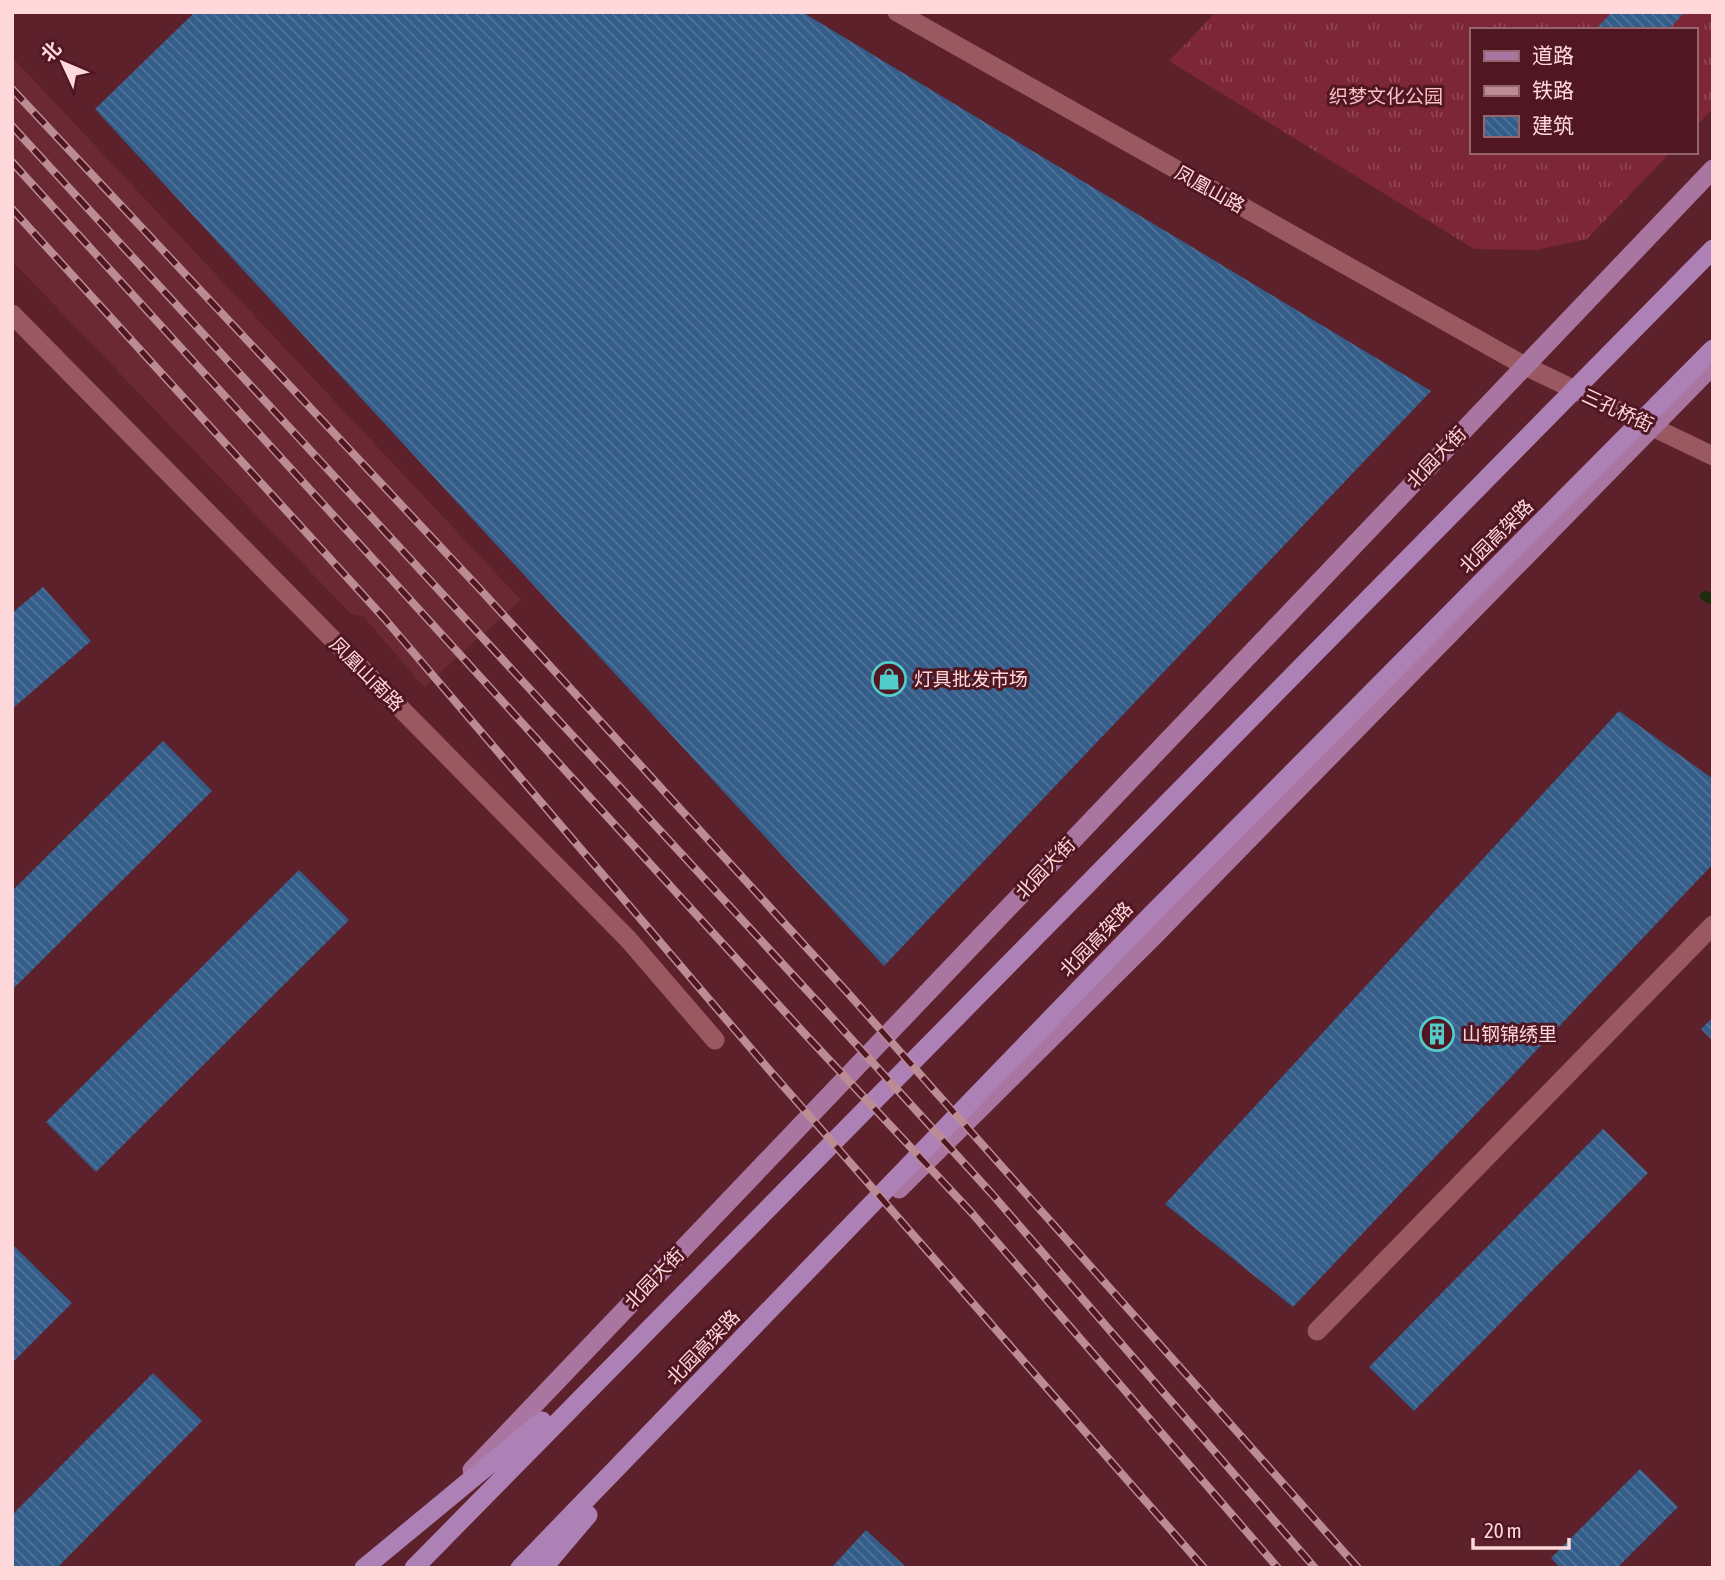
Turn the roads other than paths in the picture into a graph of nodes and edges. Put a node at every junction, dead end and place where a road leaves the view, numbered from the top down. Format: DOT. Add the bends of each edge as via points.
graph roads {
  1 [pos="897,12"];
  2 [pos="1713,169"];
  3 [pos="1713,249"];
  4 [pos="12,313"];
  5 [pos="1713,349"];
  6 [pos="1523,365"];
  7 [pos="1713,366"];
  8 [pos="1654,426"];
  9 [pos="1713,457"];
  10 [pos="1713,925"];
  11 [pos="715,1040"];
  12 [pos="770,1311"];
  13 [pos="1317,1331"];
  14 [pos="621,1355"];
  15 [pos="364,1568"];
  16 [pos="379,1568"];
  17 [pos="414,1568"];
  18 [pos="522,1568"];
  19 [pos="543,1568"];
  1 -- 6 [label="street, 凤凰山路"];
  2 -- 6 [label="main road, 北园大街"];
  3 -- 14 [label="highway"];
  4 -- 11 [label="street, 凤凰山南路" via="628,939"];
  5 -- 12 [label="highway, 北园高架路" via="1151,915"];
  6 -- 8 [label="street, 三孔桥街"];
  6 -- 16 [label="main road, 北园大街"];
  7 -- 8 [label="main road"];
  8 -- 9 [label="street, 三孔桥街"];
  8 -- 18 [label="main road" via="1153,937"];
  10 -- 13 [label="street"];
  12 -- 18 [label="highway, 北园高架路"];
  12 -- 19 [label="highway" via="665,1422"];
  14 -- 15 [label="highway"];
  14 -- 17 [label="highway"];
}
